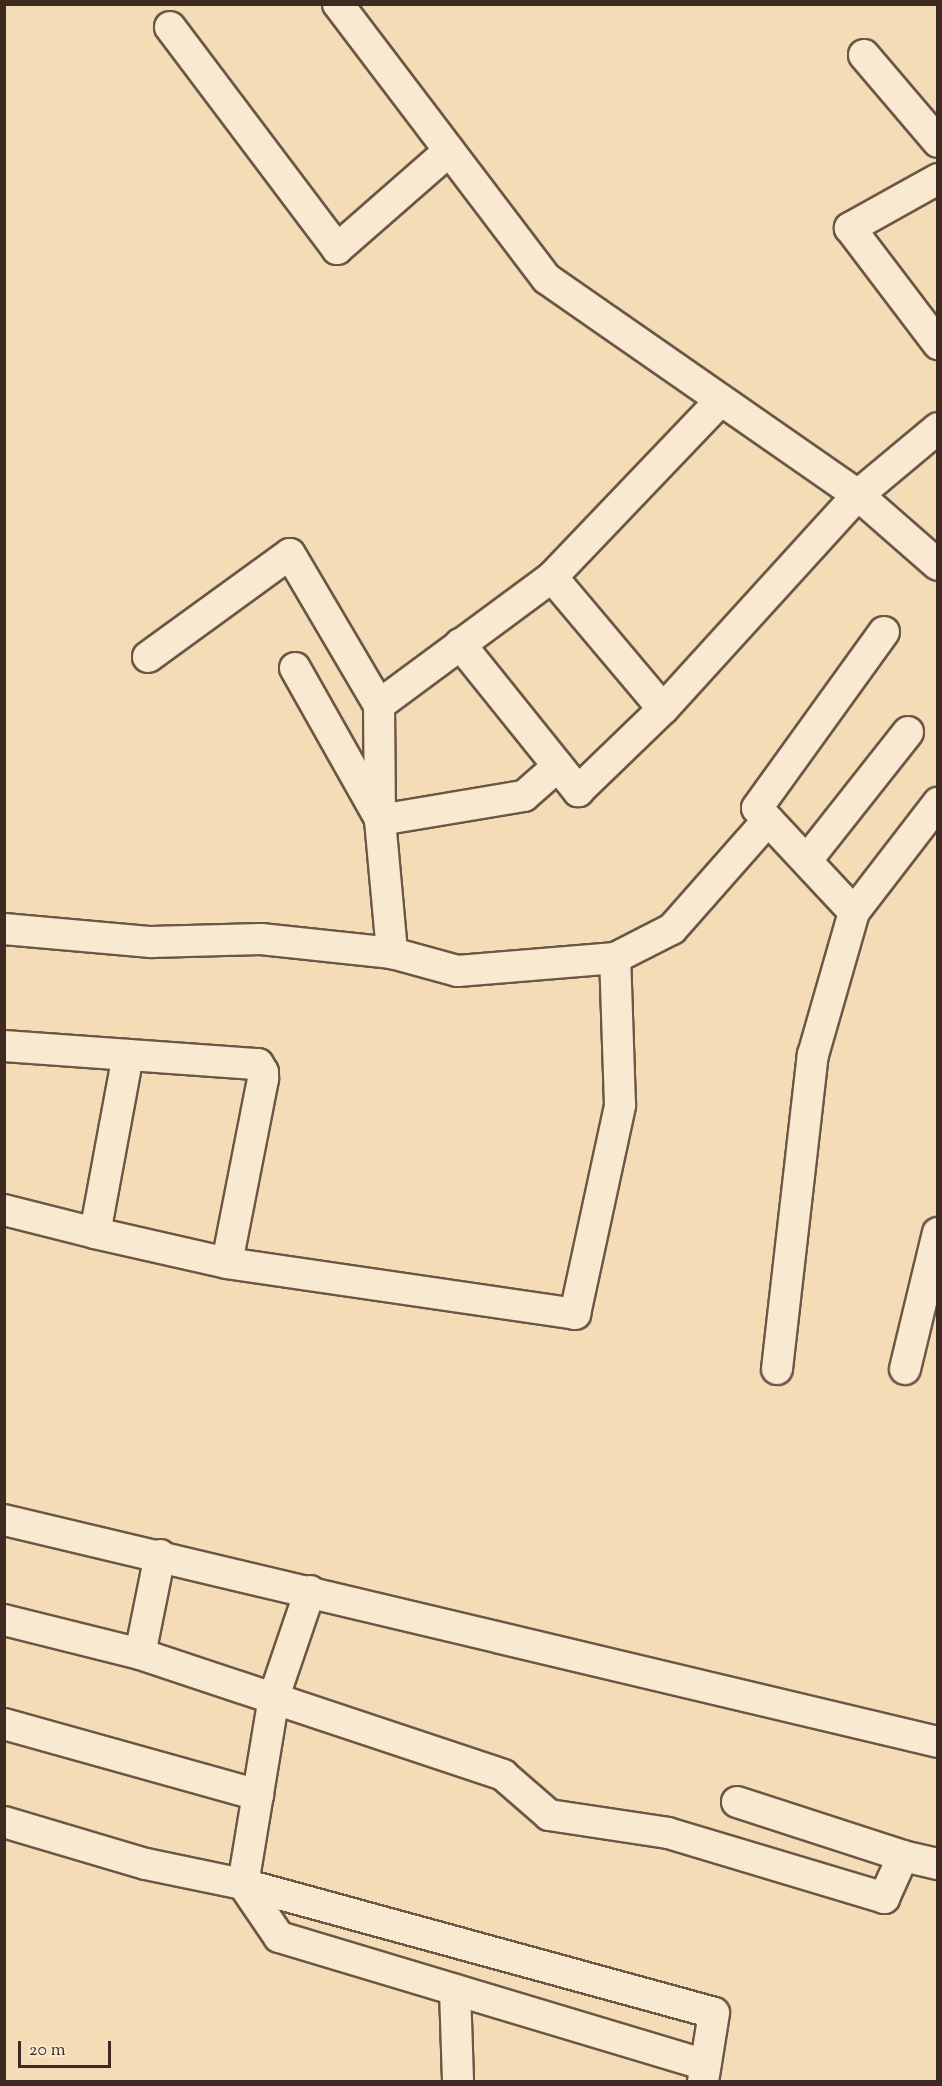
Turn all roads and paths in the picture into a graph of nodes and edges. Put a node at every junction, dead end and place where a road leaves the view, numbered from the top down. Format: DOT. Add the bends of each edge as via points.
graph roads {
  1 [pos="338,4"];
  2 [pos="170,27"];
  3 [pos="864,56"];
  4 [pos="938,142"];
  5 [pos="449,151"];
  6 [pos="938,179"];
  7 [pos="938,344"];
  8 [pos="720,401"];
  9 [pos="938,428"];
  10 [pos="858,495"];
  11 [pos="938,565"];
  12 [pos="552,577"];
  13 [pos="884,632"];
  14 [pos="460,644"];
  15 [pos="148,657"];
  16 [pos="296,668"];
  17 [pos="379,705"];
  18 [pos="663,709"];
  19 [pos="908,732"];
  20 [pos="558,765"];
  21 [pos="938,803"];
  22 [pos="380,820"];
  23 [pos="768,820"];
  24 [pos="807,860"];
  25 [pos="854,912"];
  26 [pos="4,929"];
  27 [pos="392,953"];
  28 [pos="615,958"];
  29 [pos="4,1046"];
  30 [pos="128,1055"];
  31 [pos="4,1210"];
  32 [pos="95,1233"];
  33 [pos="938,1233"];
  34 [pos="227,1263"];
  35 [pos="777,1369"];
  36 [pos="905,1369"];
  37 [pos="4,1520"];
  38 [pos="160,1555"];
  39 [pos="310,1591"];
  40 [pos="4,1620"];
  41 [pos="140,1654"];
  42 [pos="274,1697"];
  43 [pos="4,1724"];
  44 [pos="938,1742"];
  45 [pos="258,1795"];
  46 [pos="737,1802"];
  47 [pos="4,1822"];
  48 [pos="903,1856"];
  49 [pos="938,1864"];
  50 [pos="243,1884"];
  51 [pos="455,1990"];
  52 [pos="704,2073"];
  53 [pos="458,2082"];
  1 -- 5 [label="street"];
  2 -- 5 [label="street" via="337,249"];
  3 -- 4 [label="street"];
  5 -- 8 [label="street" via="547,279"];
  6 -- 7 [label="street" via="850,228"];
  8 -- 10 [label="street"];
  8 -- 12 [label="street"];
  9 -- 10 [label="street"];
  10 -- 11 [label="street"];
  10 -- 18 [label="street"];
  12 -- 14 [label="street"];
  12 -- 18 [label="street"];
  13 -- 23 [label="street" via="758,808"];
  14 -- 17 [label="street"];
  14 -- 20 [label="street"];
  15 -- 17 [label="street" via="290,554"];
  16 -- 22 [label="street"];
  17 -- 22 [label="street"];
  18 -- 20 [label="street" via="578,791"];
  19 -- 24 [label="street"];
  20 -- 22 [label="street" via="525,796"];
  21 -- 25 [label="street"];
  22 -- 27 [label="street"];
  23 -- 24 [label="street"];
  23 -- 28 [label="street" via="672,929"];
  24 -- 25 [label="street"];
  25 -- 35 [label="street" via="813,1055"];
  26 -- 27 [label="street" via="151,942 261,939"];
  27 -- 28 [label="street" via="458,971"];
  28 -- 34 [label="street" via="620,1105 575,1314"];
  29 -- 30 [label="street"];
  30 -- 32 [label="street"];
  30 -- 34 [label="street" via="253,1063 261,1067 263,1079"];
  31 -- 32 [label="street"];
  32 -- 34 [label="street"];
  33 -- 36 [label="street"];
  37 -- 38 [label="street"];
  38 -- 39 [label="street"];
  38 -- 41 [label="street"];
  39 -- 42 [label="street"];
  39 -- 44 [label="street"];
  40 -- 41 [label="street"];
  41 -- 42 [label="street"];
  42 -- 45 [label="street"];
  42 -- 48 [label="street" via="503,1776 549,1815 668,1833 885,1898"];
  43 -- 45 [label="street"];
  45 -- 50 [label="street"];
  46 -- 48 [label="street"];
  47 -- 50 [label="street" via="146,1864"];
  48 -- 49 [label="street"];
  50 -- 51 [label="street" via="279,1937"];
  50 -- 52 [label="street" via="714,2013"];
  51 -- 52 [label="street"];
  51 -- 53 [label="street"];
}
